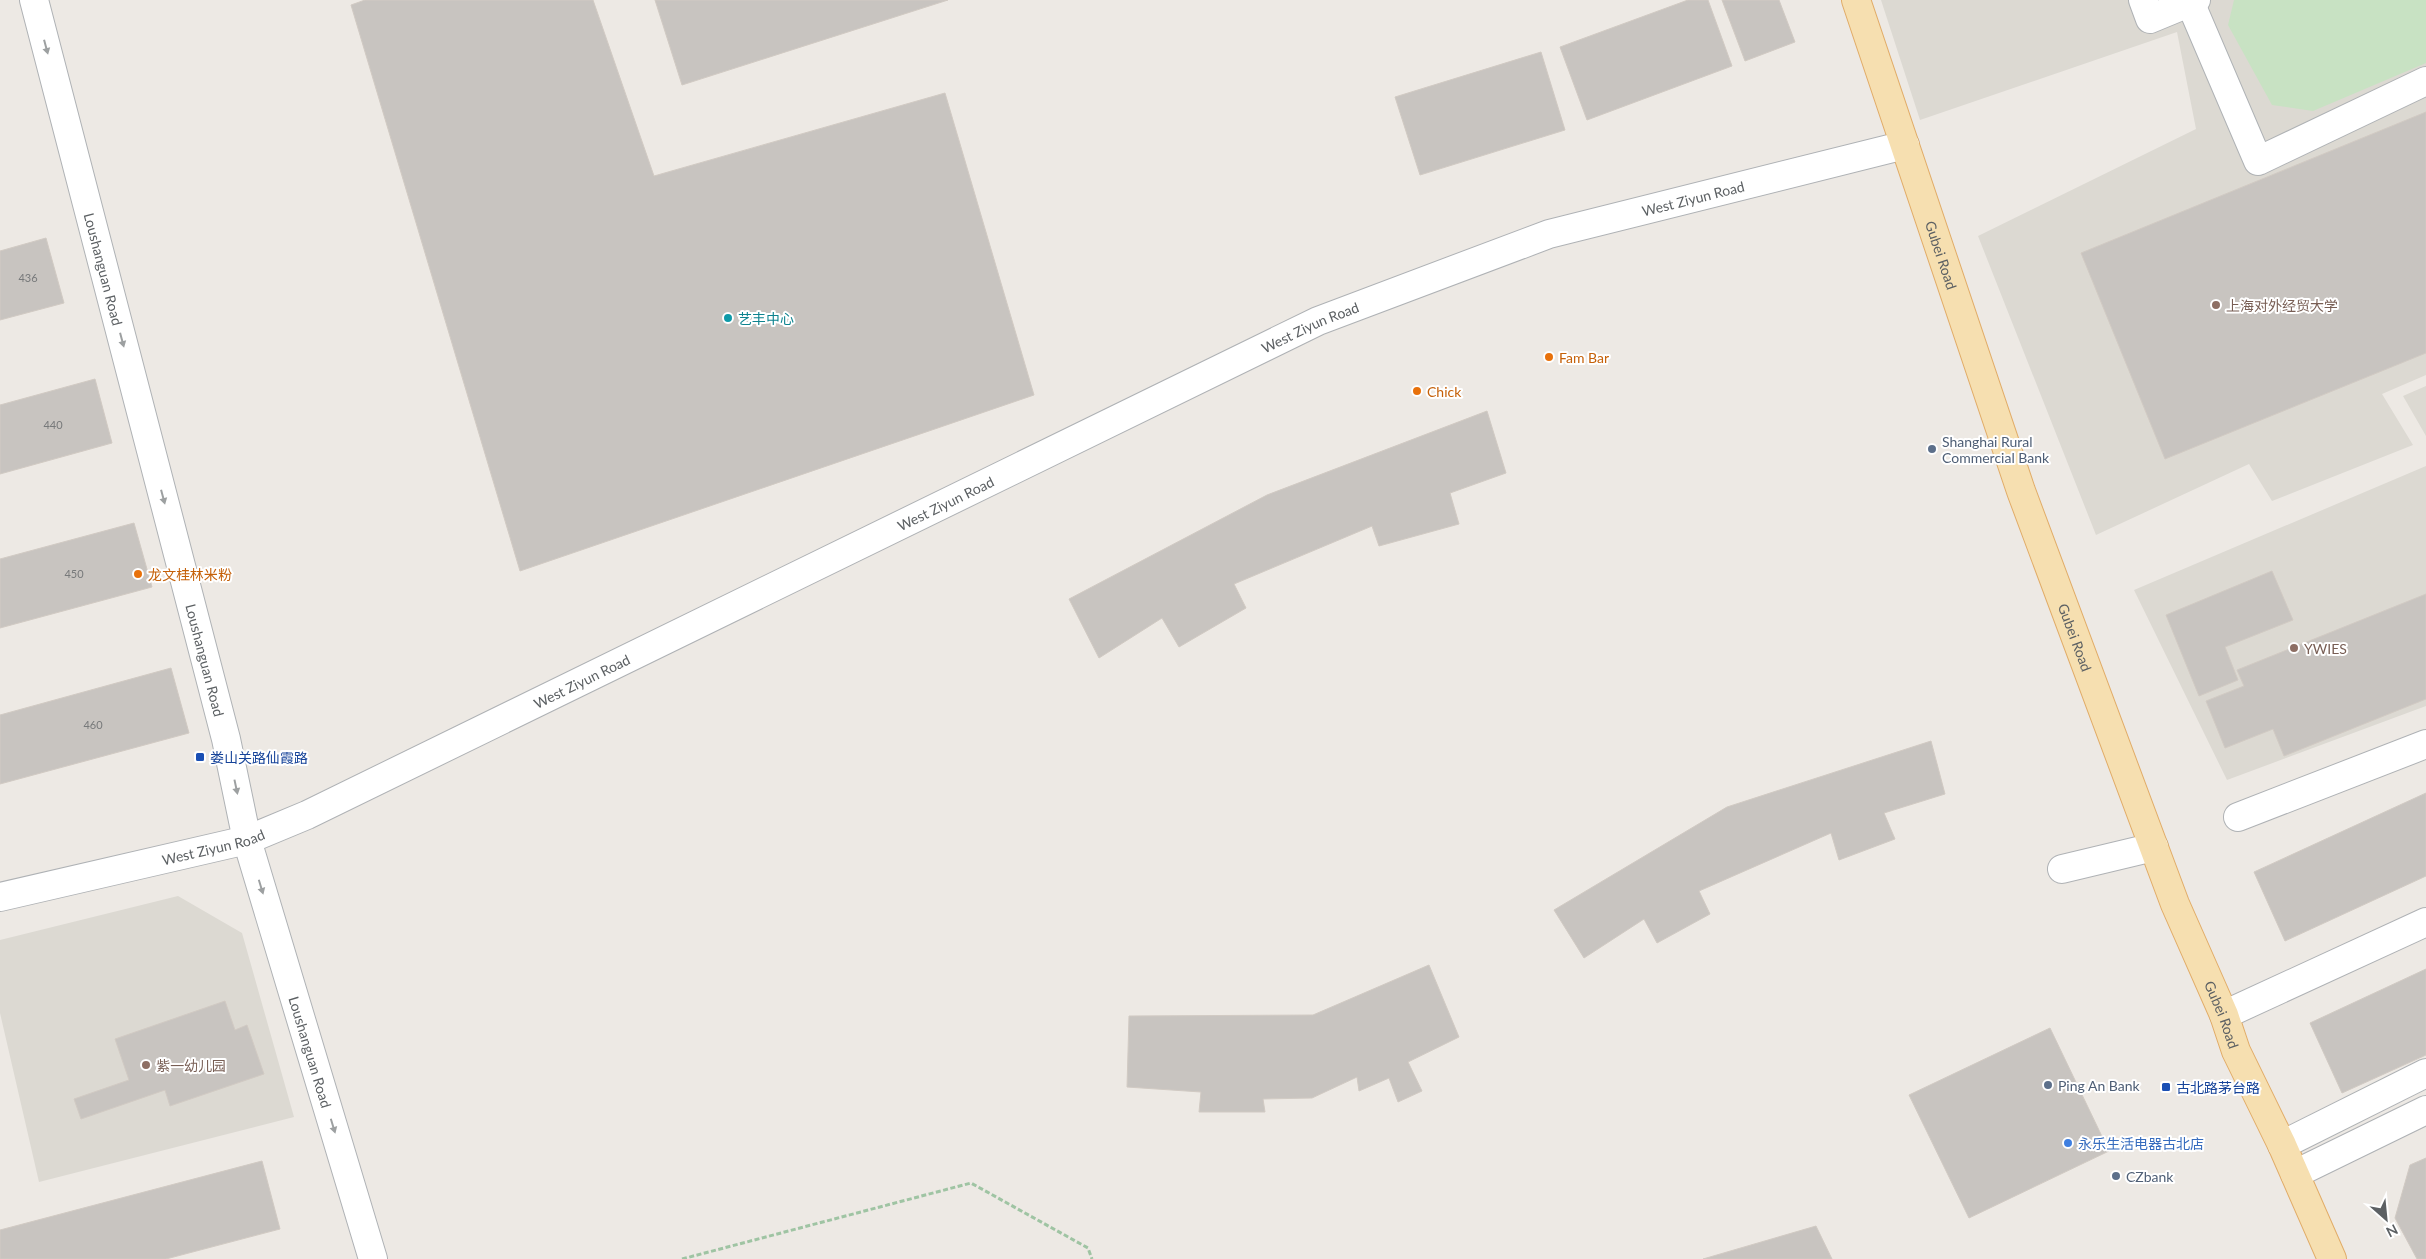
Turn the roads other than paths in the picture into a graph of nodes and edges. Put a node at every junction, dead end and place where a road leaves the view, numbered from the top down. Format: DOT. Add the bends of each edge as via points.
graph roads {
  1 [pos="34,0"];
  2 [pos="1856,0"];
  3 [pos="2143,0"];
  4 [pos="2193,1"];
  5 [pos="2426,81"];
  6 [pos="1905,145"];
  7 [pos="2426,744"];
  8 [pos="2238,817"];
  9 [pos="247,840"];
  10 [pos="2154,847"];
  11 [pos="2062,869"];
  12 [pos="0,897"];
  13 [pos="2426,922"];
  14 [pos="2224,1015"];
  15 [pos="2426,1073"];
  16 [pos="2426,1110"];
  17 [pos="2282,1145"];
  18 [pos="2295,1174"];
  19 [pos="373,1259"];
  20 [pos="2332,1259"];
  1 -- 9 [label="street, Loushanguan Road, one-way" via="226,739"];
  2 -- 6 [label="main road, Gubei Road"];
  3 -- 4 [label="street" via="2150,19"];
  4 -- 5 [label="street" via="2258,161"];
  6 -- 9 [label="street, West Ziyun Road" via="1549,234 1318,321 308,815"];
  6 -- 10 [label="main road, Gubei Road" via="2021,491"];
  7 -- 8 [label="street"];
  9 -- 12 [label="street, West Ziyun Road"];
  9 -- 19 [label="street, Loushanguan Road, one-way"];
  10 -- 11 [label="street"];
  10 -- 14 [label="main road, Gubei Road" via="2175,904"];
  13 -- 14 [label="street"];
  14 -- 17 [label="main road, Gubei Road" via="2236,1051"];
  15 -- 17 [label="street"];
  16 -- 18 [label="street"];
  17 -- 18 [label="main road, Gubei Road"];
  18 -- 20 [label="main road, Gubei Road"];
}
